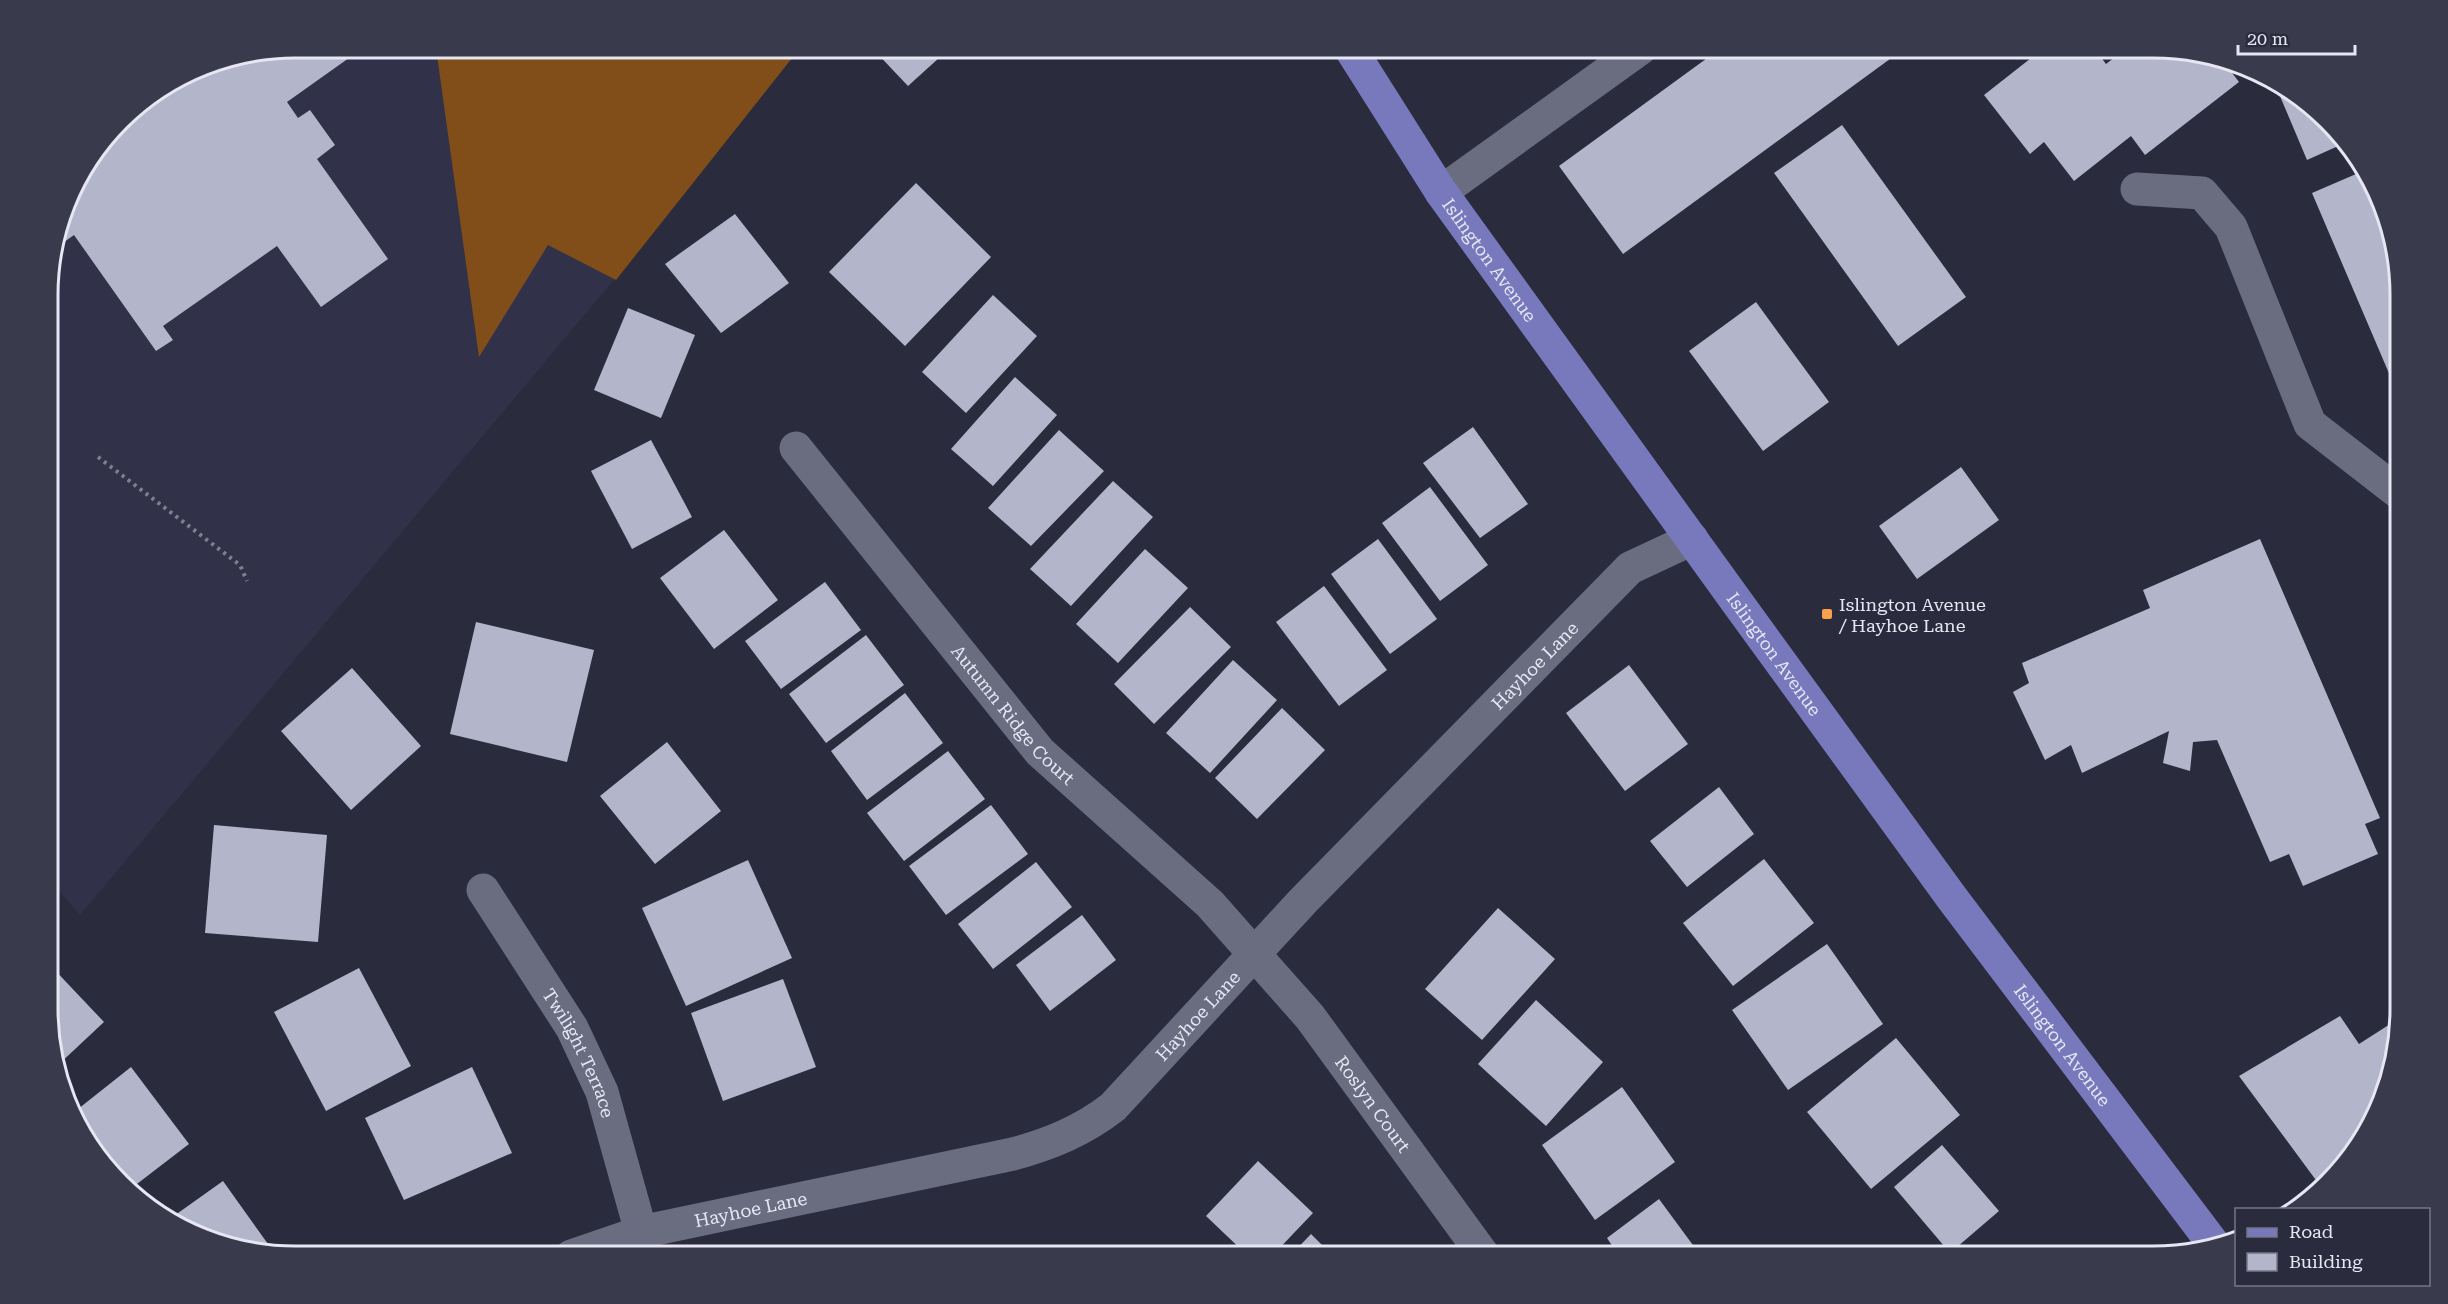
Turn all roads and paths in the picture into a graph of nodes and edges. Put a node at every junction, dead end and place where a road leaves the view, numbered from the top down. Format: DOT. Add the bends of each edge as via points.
graph roads {
  1 [pos="1356,58"];
  2 [pos="1627,58"];
  3 [pos="2137,189"];
  4 [pos="1441,192"];
  5 [pos="796,448"];
  6 [pos="98,457"];
  7 [pos="2390,487"];
  8 [pos="1692,539"];
  9 [pos="247,581"];
  10 [pos="483,890"];
  11 [pos="1257,954"];
  12 [pos="641,1232"];
  13 [pos="2210,1238"];
  14 [pos="600,1246"];
  15 [pos="1477,1246"];
  1 -- 4 [label="main road, Islington Avenue"];
  2 -- 4 [label="street"];
  3 -- 7 [label="street" via="2202,193 2231,227 2310,424"];
  4 -- 8 [label="main road, Islington Avenue"];
  5 -- 11 [label="street, Autumn Ridge Court" via="1040,752 1210,904"];
  6 -- 9 [label="path" via="240,565"];
  8 -- 11 [label="street, Hayhoe Lane" via="1630,568 1303,901"];
  8 -- 13 [label="main road, Islington Avenue" via="1952,898"];
  10 -- 12 [label="street, Twilight Terrace" via="572,1028 602,1092"];
  11 -- 12 [label="street, Hayhoe Lane" via="1113,1107 1069,1135 1013,1154"];
  11 -- 15 [label="street, Roslyn Court" via="1322,1030"];
  12 -- 14 [label="street, Hayhoe Lane"];
}
